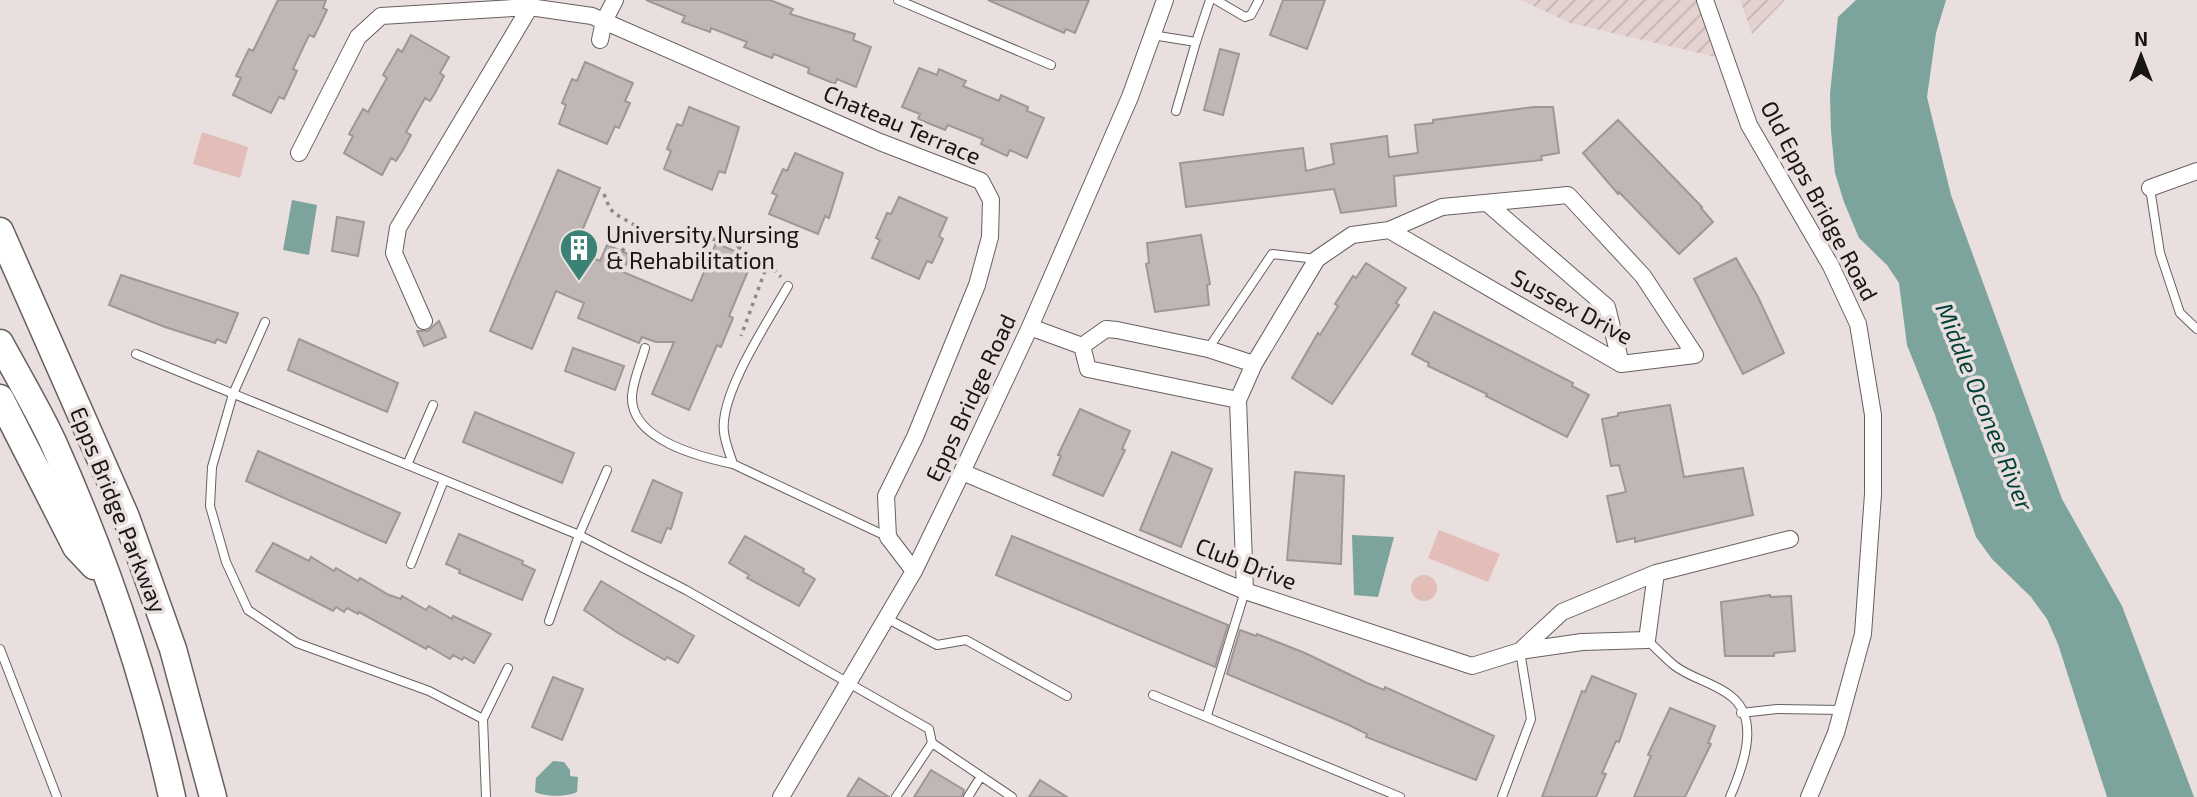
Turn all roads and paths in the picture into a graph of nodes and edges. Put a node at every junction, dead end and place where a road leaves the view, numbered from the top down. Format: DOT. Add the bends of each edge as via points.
graph roads {
  1 [pos="615,0"];
  2 [pos="898,0"];
  3 [pos="1165,0"];
  4 [pos="1210,0"];
  5 [pos="1216,0"];
  6 [pos="1259,0"];
  7 [pos="1705,0"];
  8 [pos="530,7"];
  9 [pos="604,21"];
  10 [pos="1152,35"];
  11 [pos="600,40"];
  12 [pos="1196,42"];
  13 [pos="1051,65"];
  14 [pos="1176,111"];
  15 [pos="299,153"];
  16 [pos="2197,171"];
  17 [pos="2150,188"];
  18 [pos="604,194"];
  19 [pos="1488,203"];
  20 [pos="640,230"];
  21 [pos="1389,230"];
  22 [pos="0,231"];
  23 [pos="622,251"];
  24 [pos="1317,259"];
  25 [pos="768,263"];
  26 [pos="788,286"];
  27 [pos="424,321"];
  28 [pos="265,322"];
  29 [pos="1030,327"];
  30 [pos="2197,329"];
  31 [pos="741,336"];
  32 [pos="0,343"];
  33 [pos="1082,346"];
  34 [pos="645,348"];
  35 [pos="1208,348"];
  36 [pos="136,354"];
  37 [pos="1254,364"];
  38 [pos="1621,364"];
  39 [pos="233,394"];
  40 [pos="0,398"];
  41 [pos="1238,400"];
  42 [pos="433,405"];
  43 [pos="733,464"];
  44 [pos="407,465"];
  45 [pos="607,470"];
  46 [pos="962,472"];
  47 [pos="444,480"];
  48 [pos="579,535"];
  49 [pos="888,537"];
  50 [pos="1790,539"];
  51 [pos="411,564"];
  52 [pos="914,571"];
  53 [pos="1656,573"];
  54 [pos="109,581"];
  55 [pos="1245,591"];
  56 [pos="886,618"];
  57 [pos="549,621"];
  58 [pos="1647,640"];
  59 [pos="0,649"];
  60 [pos="1520,651"];
  61 [pos="508,668"];
  62 [pos="847,685"];
  63 [pos="1153,695"];
  64 [pos="1067,696"];
  65 [pos="1842,710"];
  66 [pos="1741,713"];
  67 [pos="1207,715"];
  68 [pos="483,719"];
  69 [pos="932,743"];
  70 [pos="981,776"];
  71 [pos="57,797"];
  72 [pos="172,797"];
  73 [pos="213,797"];
  74 [pos="486,797"];
  75 [pos="781,797"];
  76 [pos="896,797"];
  77 [pos="968,797"];
  78 [pos="1012,797"];
  79 [pos="1400,797"];
  80 [pos="1502,797"];
  81 [pos="1730,797"];
  82 [pos="1809,797"];
  1 -- 9 [label="street"];
  2 -- 13 [label="lane"];
  3 -- 10 [label="street, Epps Bridge Road"];
  4 -- 12 [label="lane"];
  5 -- 6 [label="lane" via="1245,17"];
  7 -- 65 [label="street, Old Epps Bridge Road" via="1749,125 1831,266 1864,348 1873,415 1868,590 1863,634"];
  8 -- 9 [label="street, Chateau Terrace"];
  8 -- 15 [label="street, Chateau Terrace" via="381,16 358,37"];
  8 -- 27 [label="street" via="398,228 394,253"];
  9 -- 11 [label="street"];
  9 -- 49 [label="street, Chateau Terrace" via="880,142 981,181 992,200 990,237 977,285 886,496"];
  10 -- 12 [label="lane"];
  10 -- 29 [label="street, Epps Bridge Road" via="1130,97"];
  12 -- 14 [label="lane"];
  16 -- 17 [label="street"];
  17 -- 30 [label="lane" via="2160,253 2180,313"];
  18 -- 20 [label="path" via="610,209"];
  19 -- 21 [label="street, Sussex Drive" via="1442,207"];
  19 -- 38 [label="street" via="1607,307"];
  19 -- 38 [label="street, Sussex Drive" via="1569,195 1643,276 1695,355"];
  20 -- 23 [label="path"];
  20 -- 25 [label="path" via="674,243 706,239 737,246"];
  21 -- 24 [label="street, Sussex Drive" via="1352,235"];
  21 -- 38 [label="street, Sussex Drive"];
  22 -- 73 [label="main road, Epps Bridge Parkway" via="126,517 173,649"];
  24 -- 35 [label="lane" via="1272,254"];
  24 -- 37 [label="street, Sussex Drive"];
  25 -- 26 [label="path"];
  25 -- 31 [label="path"];
  26 -- 43 [label="lane" via="725,407 724,432"];
  28 -- 39 [label="lane"];
  29 -- 33 [label="street"];
  29 -- 46 [label="street, Epps Bridge Road"];
  32 -- 54 [label="main road, Epps Bridge Parkway" via="52,442"];
  33 -- 35 [label="street" via="1106,329"];
  33 -- 41 [label="street" via="1088,369"];
  34 -- 43 [label="lane" via="632,397 638,418 657,437 695,456"];
  35 -- 37 [label="street"];
  36 -- 39 [label="lane"];
  37 -- 41 [label="street, Sussex Drive"];
  39 -- 44 [label="lane"];
  39 -- 68 [label="lane" via="212,467 210,506 226,562 248,610 297,643 429,691"];
  40 -- 54 [label="main road" via="76,547"];
  41 -- 55 [label="street"];
  42 -- 44 [label="lane"];
  43 -- 49 [label="lane"];
  44 -- 47 [label="lane"];
  45 -- 48 [label="lane"];
  46 -- 52 [label="street, Epps Bridge Road"];
  46 -- 55 [label="street, Club Drive"];
  47 -- 48 [label="lane"];
  47 -- 51 [label="lane"];
  48 -- 57 [label="lane"];
  48 -- 62 [label="lane" via="686,590"];
  49 -- 52 [label="street"];
  50 -- 53 [label="street, Club Drive"];
  52 -- 56 [label="street, Epps Bridge Road"];
  53 -- 58 [label="street"];
  53 -- 60 [label="street, Club Drive" via="1562,612"];
  54 -- 72 [label="main road, Epps Bridge Parkway" via="142,674"];
  55 -- 60 [label="street, Club Drive" via="1472,666"];
  55 -- 67 [label="lane"];
  56 -- 62 [label="street, Epps Bridge Road"];
  56 -- 64 [label="lane" via="937,645 966,639"];
  58 -- 60 [label="street, Club Drive" via="1582,642"];
  58 -- 66 [label="lane" via="1676,667 1733,697"];
  59 -- 71 [label="lane"];
  60 -- 80 [label="lane" via="1531,719"];
  61 -- 68 [label="lane"];
  62 -- 69 [label="lane" via="929,729"];
  62 -- 75 [label="street, Epps Bridge Road"];
  63 -- 67 [label="lane"];
  65 -- 66 [label="lane"];
  65 -- 82 [label="street, Old Epps Bridge Road"];
  66 -- 81 [label="lane" via="1747,725 1742,768"];
  67 -- 79 [label="lane"];
  68 -- 74 [label="lane"];
  69 -- 70 [label="lane"];
  69 -- 76 [label="lane"];
  70 -- 77 [label="lane"];
  70 -- 78 [label="lane"];
}
